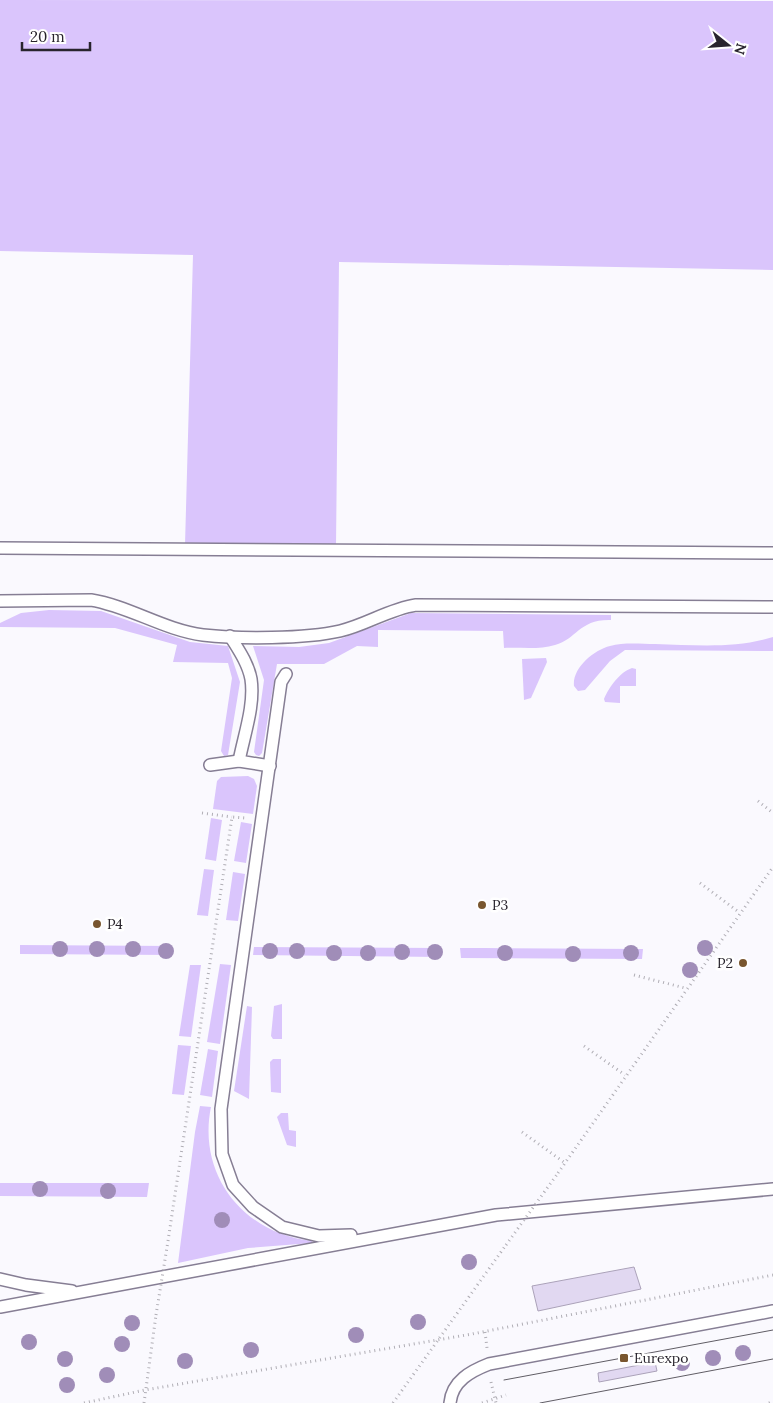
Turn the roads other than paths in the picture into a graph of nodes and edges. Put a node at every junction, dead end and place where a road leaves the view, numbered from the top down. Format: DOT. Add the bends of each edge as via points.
graph roads {
  1 [pos="0,548"];
  2 [pos="773,553"];
  3 [pos="0,601"];
  4 [pos="25,601"];
  5 [pos="773,607"];
  6 [pos="0,610"];
  7 [pos="230,636"];
  8 [pos="286,674"];
  9 [pos="239,761"];
  10 [pos="210,765"];
  11 [pos="270,766"];
  12 [pos="773,1189"];
  13 [pos="386,1234"];
  14 [pos="0,1279"];
  15 [pos="85,1292"];
  16 [pos="0,1307"];
  17 [pos="773,1311"];
  18 [pos="450,1403"];
  1 -- 2 [label="lane"];
  3 -- 4 [label="lane"];
  4 -- 6 [label="lane"];
  4 -- 7 [label="lane" via="105,602 188,632"];
  5 -- 7 [label="lane" via="425,605 402,607 340,631"];
  7 -- 9 [label="lane" via="246,664 252,696"];
  8 -- 11 [label="lane" via="281,682"];
  9 -- 10 [label="lane"];
  9 -- 11 [label="lane"];
  11 -- 13 [label="lane" via="221,1109 222,1154 233,1185 253,1207 282,1227 319,1236"];
  12 -- 13 [label="lane" via="496,1215"];
  13 -- 15 [label="lane"];
  14 -- 15 [label="lane"];
  15 -- 16 [label="lane"];
  17 -- 18 [label="lane" via="489,1364 469,1372 455,1388"];
}
